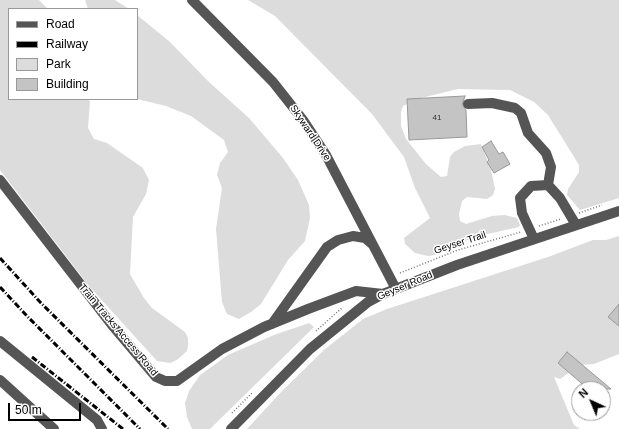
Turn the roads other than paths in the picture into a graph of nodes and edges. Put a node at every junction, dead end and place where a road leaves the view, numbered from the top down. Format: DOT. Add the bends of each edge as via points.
graph roads {
  1 [pos="192,0"];
  2 [pos="468,104"];
  3 [pos="0,180"];
  4 [pos="548,185"];
  5 [pos="619,211"];
  6 [pos="576,225"];
  7 [pos="534,239"];
  8 [pos="373,245"];
  9 [pos="396,289"];
  10 [pos="383,294"];
  11 [pos="272,324"];
  12 [pos="0,341"];
  13 [pos="0,380"];
  14 [pos="54,429"];
  15 [pos="102,429"];
  16 [pos="231,429"];
  1 -- 8 [label="street, Skyward Drive" via="273,82 303,120 326,155"];
  2 -- 4 [label="street" via="492,104 515,108 521,113 528,133 546,153 551,168"];
  3 -- 11 [label="street, Train Tracks Access Road" via="112,326 156,377 165,381 177,381 222,349"];
  4 -- 6 [label="street" via="560,198"];
  4 -- 7 [label="street" via="530,186 520,198 522,213"];
  5 -- 6 [label="street, Geyser Road"];
  6 -- 7 [label="street, Geyser Road"];
  7 -- 9 [label="street, Geyser Road"];
  8 -- 9 [label="street, Skyward Drive"];
  8 -- 11 [label="street" via="365,238 353,236 338,240 328,248"];
  9 -- 10 [label="street, Geyser Road"];
  10 -- 11 [label="street, Train Tracks Access Road" via="356,291"];
  10 -- 16 [label="street, Geyser Road" via="356,310 310,349"];
  12 -- 15 [label="street" via="97,420"];
  13 -- 14 [label="street"];
}
